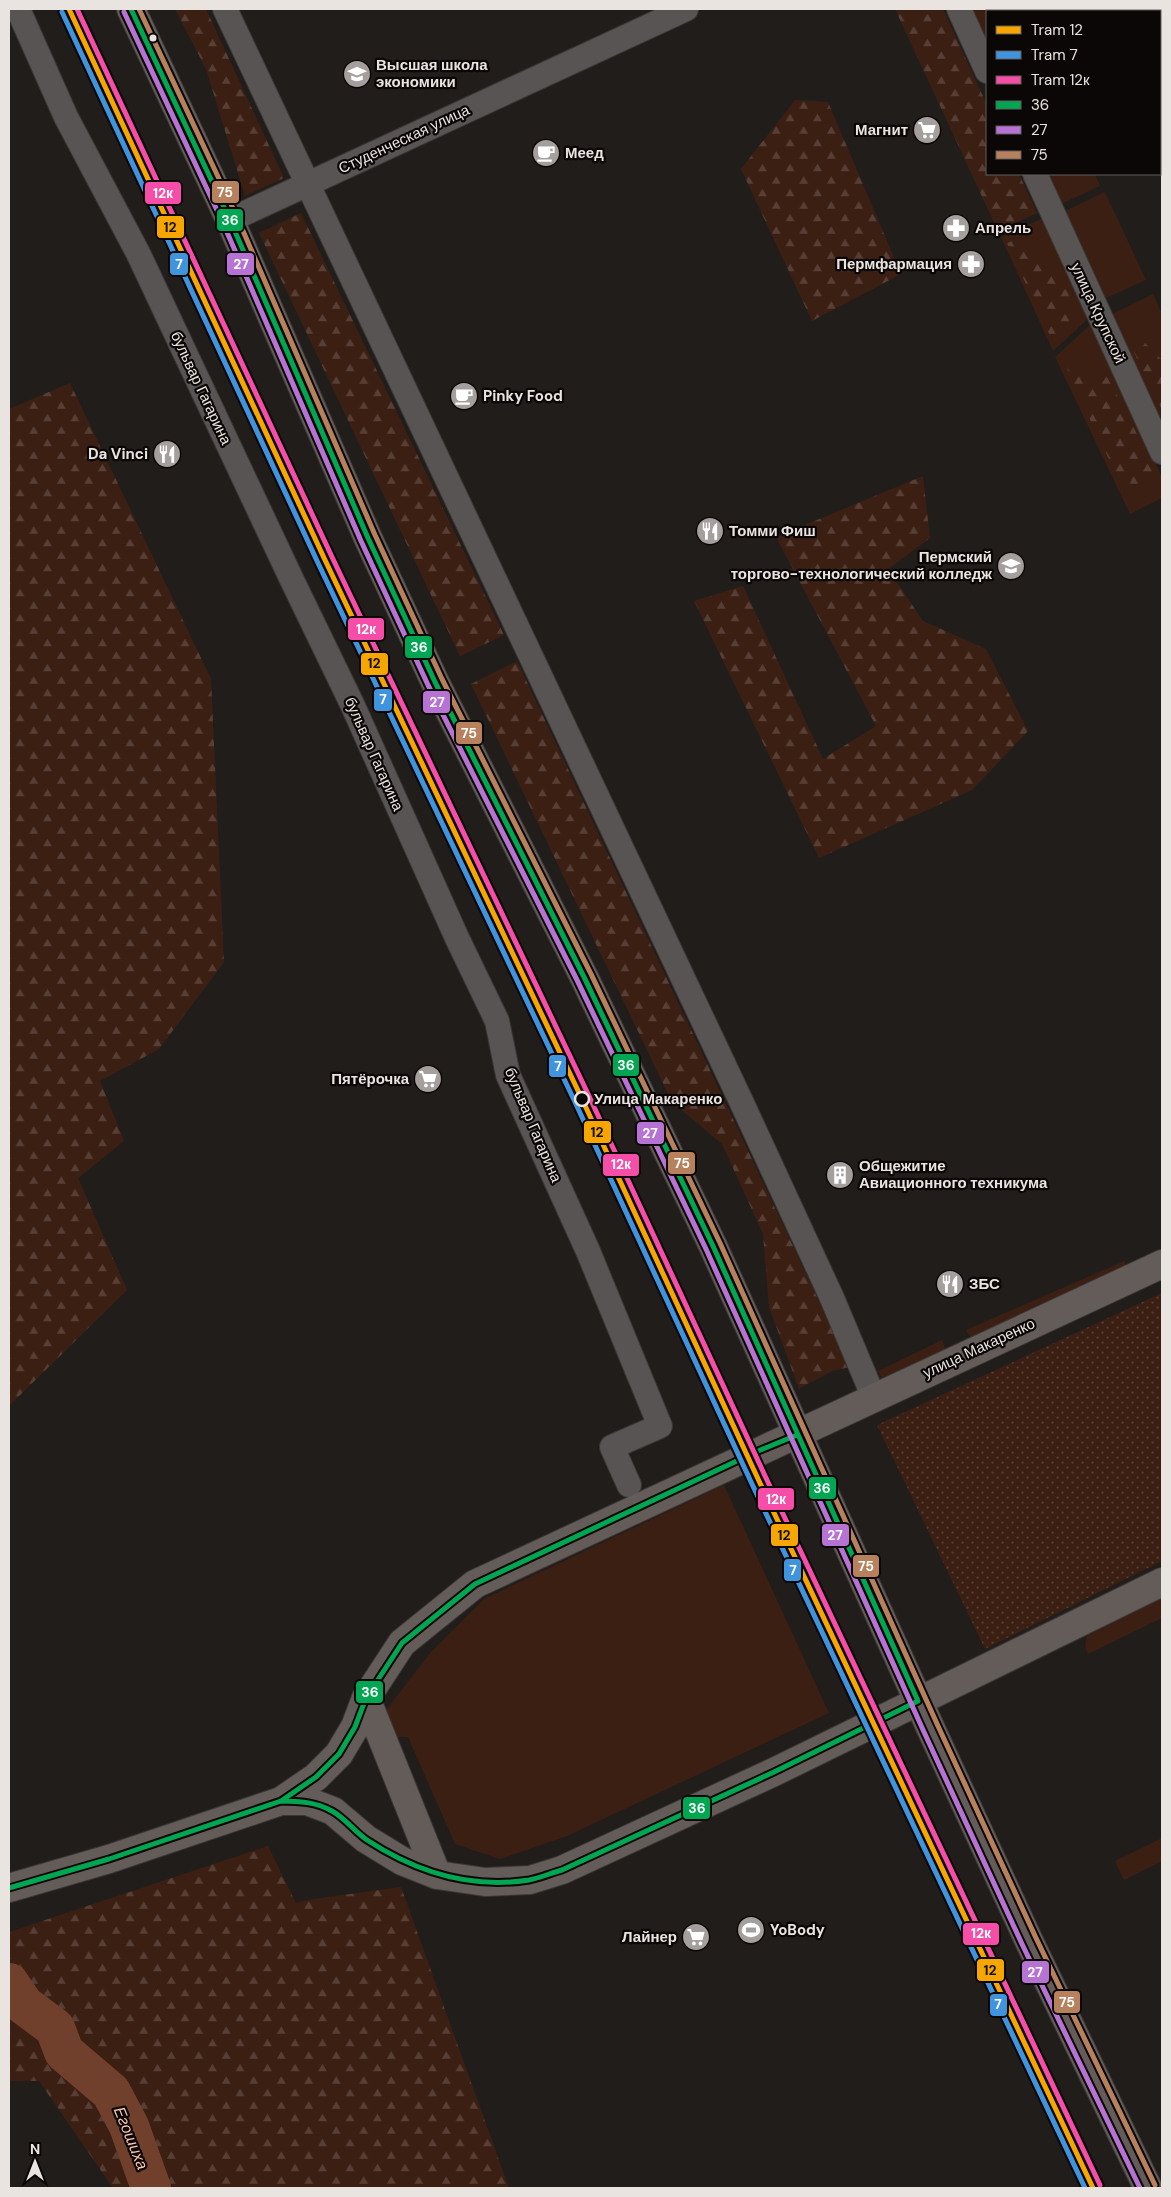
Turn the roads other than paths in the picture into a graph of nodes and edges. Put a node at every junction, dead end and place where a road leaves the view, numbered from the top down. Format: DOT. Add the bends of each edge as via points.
graph roads {
  1 [pos="18,9"];
  2 [pos="132,9"];
  3 [pos="225,9"];
  4 [pos="686,9"];
  5 [pos="958,9"];
  6 [pos="986,69"];
  7 [pos="1035,175"];
  8 [pos="308,184"];
  9 [pos="230,220"];
  10 [pos="1162,452"];
  11 [pos="1162,1264"];
  12 [pos="874,1398"];
  13 [pos="797,1435"];
  14 [pos="629,1485"];
  15 [pos="1162,1582"];
  16 [pos="366,1698"];
  17 [pos="918,1701"];
  18 [pos="281,1801"];
  19 [pos="437,1874"];
  20 [pos="9,1888"];
  21 [pos="1148,2188"];
  1 -- 14 [label="street, бульвар Гагарина" via="66,117 138,253 354,706 497,1021 508,1075 588,1251 660,1426 612,1447"];
  2 -- 9 [label="main road"];
  3 -- 8 [label="street"];
  4 -- 8 [label="street, Студенческая улица"];
  5 -- 6 [label="street"];
  7 -- 10 [label="street, улица Крупской"];
  8 -- 9 [label="street, Студенческая улица"];
  8 -- 12 [label="street" via="737,1092 832,1298"];
  9 -- 13 [label="main road" via="364,529 431,673 588,986 713,1246"];
  11 -- 12 [label="main road, улица Макаренко"];
  12 -- 13 [label="main road, улица Макаренко"];
  13 -- 16 [label="main road, улица Макаренко" via="475,1584 402,1643"];
  13 -- 17 [label="main road"];
  15 -- 17 [label="main road"];
  16 -- 18 [label="main road, улица Макаренко" via="355,1728 339,1754 316,1777"];
  16 -- 19 [label="main road"];
  17 -- 19 [label="main road" via="562,1870 530,1880 485,1882"];
  17 -- 21 [label="main road"];
  18 -- 19 [label="main road" via="307,1801 333,1811 402,1861"];
  18 -- 20 [label="main road" via="109,1859"];
}
